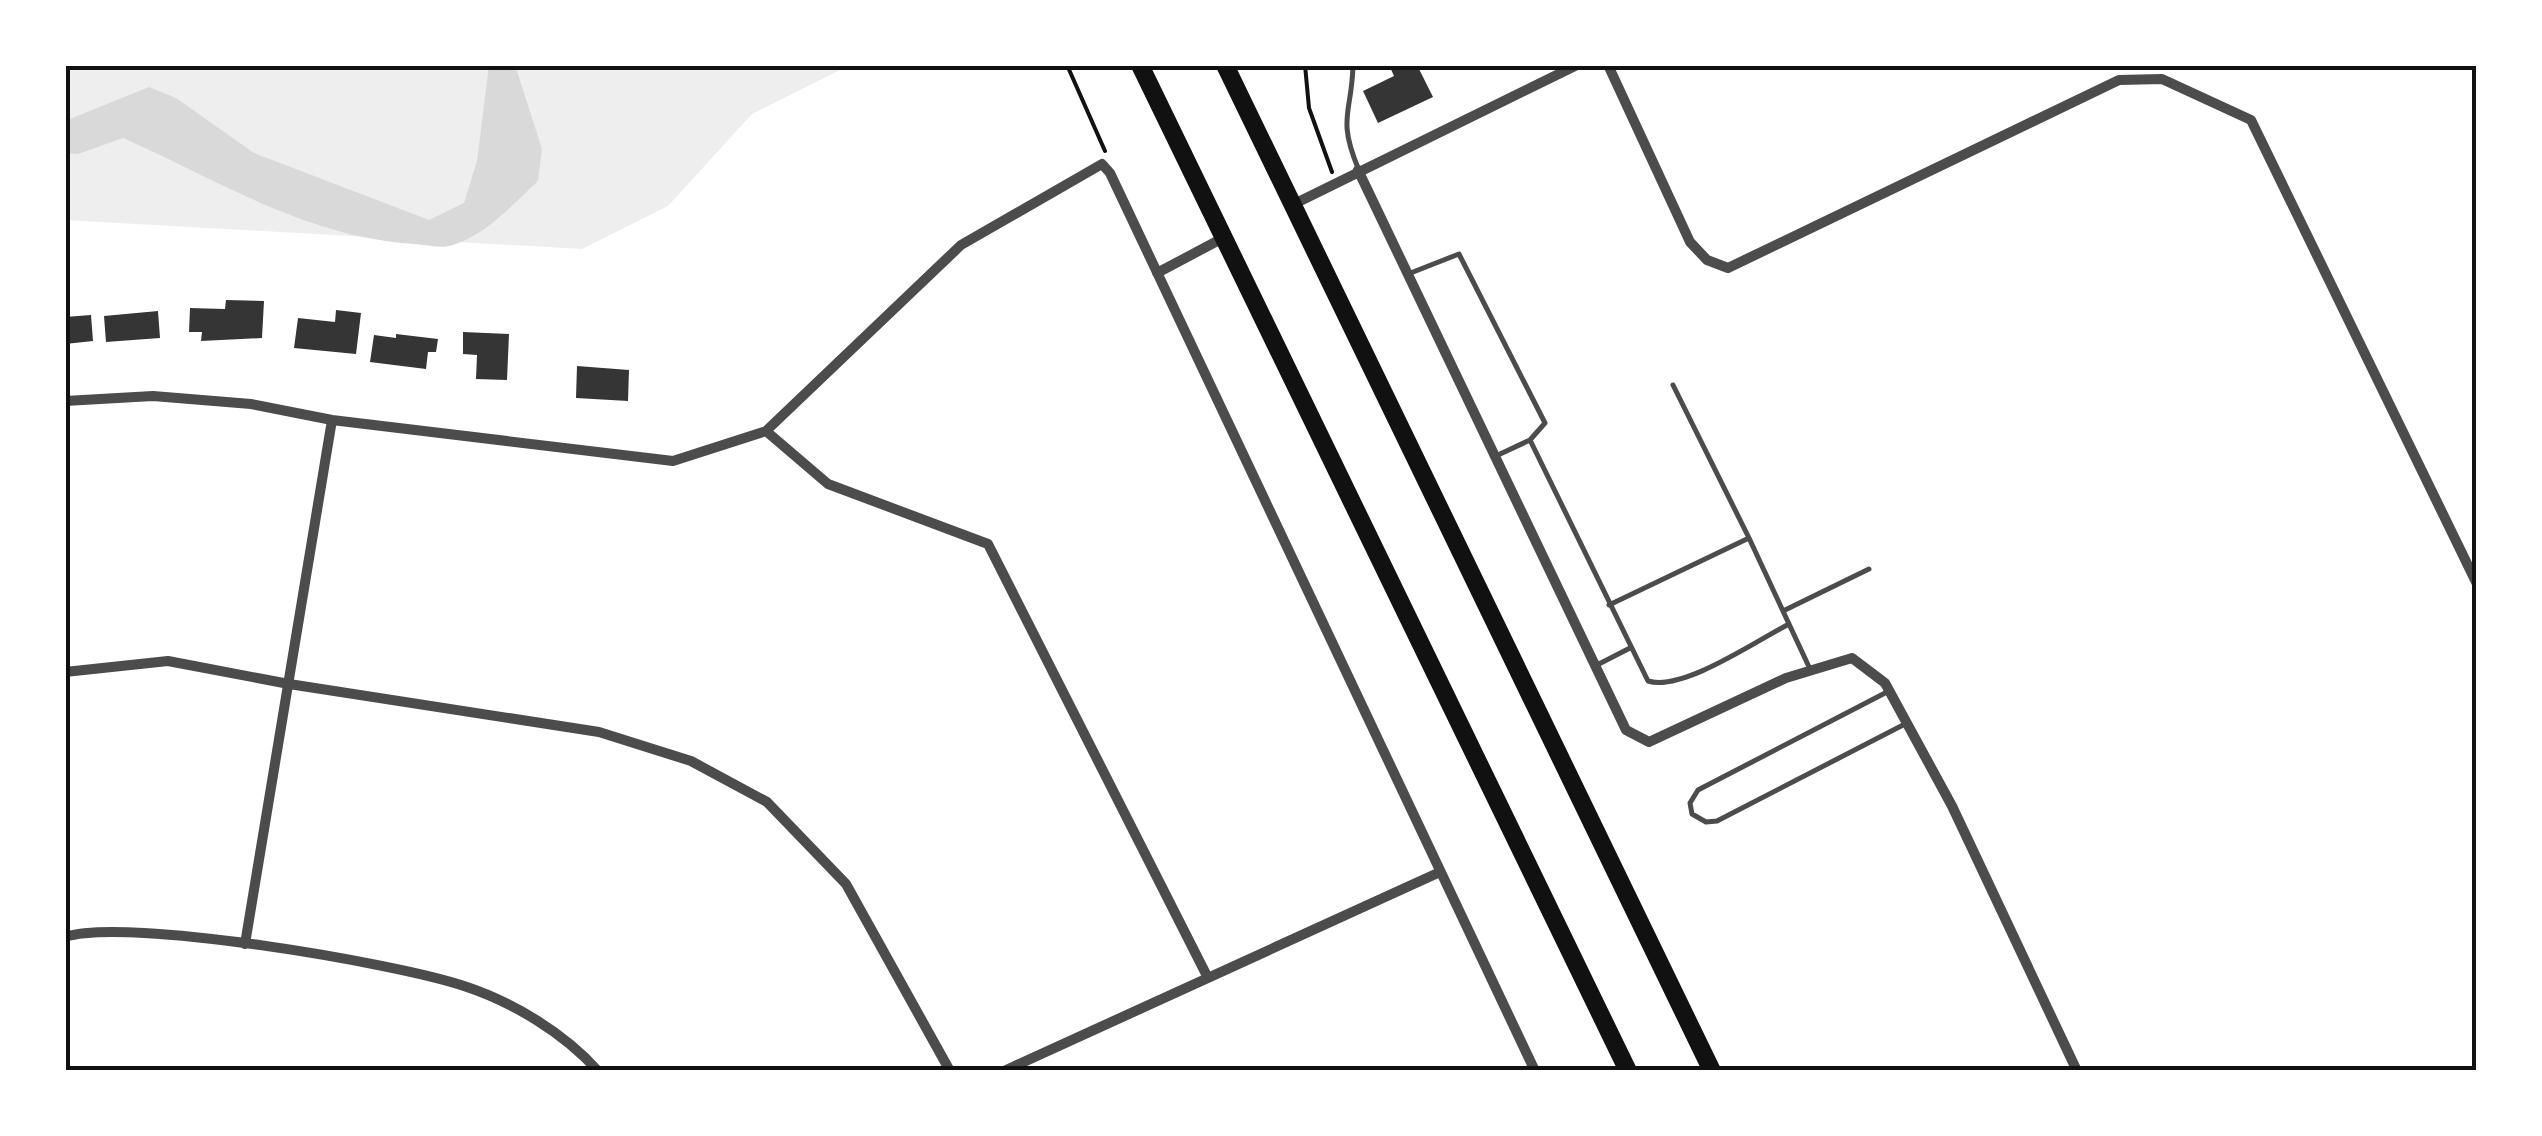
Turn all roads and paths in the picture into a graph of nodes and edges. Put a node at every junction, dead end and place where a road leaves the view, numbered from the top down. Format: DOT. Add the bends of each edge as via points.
graph roads {
  1 [pos="1066,65"];
  2 [pos="1140,65"];
  3 [pos="1225,65"];
  4 [pos="1305,65"];
  5 [pos="1353,65"];
  6 [pos="1577,65"];
  7 [pos="1608,65"];
  8 [pos="1102,164"];
  9 [pos="1358,170"];
  10 [pos="1337,180"];
  11 [pos="1292,205"];
  12 [pos="1223,238"];
  13 [pos="1157,273"];
  14 [pos="1408,274"];
  15 [pos="1673,384"];
  16 [pos="65,402"];
  17 [pos="332,420"];
  18 [pos="766,431"];
  19 [pos="1530,440"];
  20 [pos="1496,456"];
  21 [pos="1749,538"];
  22 [pos="1869,569"];
  23 [pos="2477,584"];
  24 [pos="1610,606"];
  25 [pos="1783,611"];
  26 [pos="1789,624"];
  27 [pos="1630,648"];
  28 [pos="1596,666"];
  29 [pos="1810,669"];
  30 [pos="65,672"];
  31 [pos="290,684"];
  32 [pos="1890,691"];
  33 [pos="1907,722"];
  34 [pos="1440,872"];
  35 [pos="65,937"];
  36 [pos="245,944"];
  37 [pos="1207,976"];
  38 [pos="598,1071"];
  39 [pos="950,1071"];
  40 [pos="1004,1071"];
  41 [pos="1535,1071"];
  42 [pos="1628,1071"];
  43 [pos="1712,1071"];
  44 [pos="2077,1071"];
  1 -- 8 [label="path" via="1104,140"];
  2 -- 12 [label="highway"];
  3 -- 11 [label="highway"];
  4 -- 10 [label="path" via="1309,108"];
  5 -- 9 [label="lane" via="1344,119"];
  6 -- 9 [label="street"];
  7 -- 23 [label="street" via="1690,242 1707,260 1728,268 2118,80 2162,79 2251,120"];
  8 -- 13 [label="street"];
  8 -- 18 [label="street" via="960,245"];
  9 -- 10 [label="street"];
  9 -- 14 [label="street"];
  10 -- 11 [label="street"];
  11 -- 43 [label="highway"];
  12 -- 13 [label="street"];
  12 -- 42 [label="highway"];
  13 -- 34 [label="street"];
  14 -- 19 [label="lane" via="1459,254 1545,424"];
  14 -- 20 [label="street"];
  15 -- 21 [label="lane"];
  16 -- 17 [label="street" via="192,399"];
  17 -- 18 [label="street" via="673,461"];
  17 -- 31 [label="street"];
  18 -- 37 [label="street" via="828,484 988,544"];
  19 -- 20 [label="lane"];
  19 -- 24 [label="lane"];
  20 -- 28 [label="street"];
  21 -- 24 [label="lane"];
  21 -- 25 [label="lane"];
  22 -- 25 [label="lane"];
  24 -- 27 [label="lane"];
  25 -- 26 [label="lane"];
  26 -- 27 [label="lane" via="1683,679 1659,684 1648,681"];
  26 -- 29 [label="lane"];
  27 -- 28 [label="lane"];
  28 -- 29 [label="street" via="1626,730 1650,742"];
  29 -- 32 [label="street" via="1852,658"];
  30 -- 31 [label="street" via="168,660"];
  31 -- 36 [label="street"];
  31 -- 39 [label="street" via="599,732 691,761 767,802 846,884"];
  32 -- 33 [label="street"];
  32 -- 33 [label="lane" via="1698,790 1692,814 1717,821"];
  33 -- 44 [label="street"];
  34 -- 37 [label="street"];
  34 -- 41 [label="street"];
  35 -- 36 [label="street" via="132,933"];
  36 -- 38 [label="street" via="463,985 560,1036"];
  37 -- 40 [label="street"];
}
